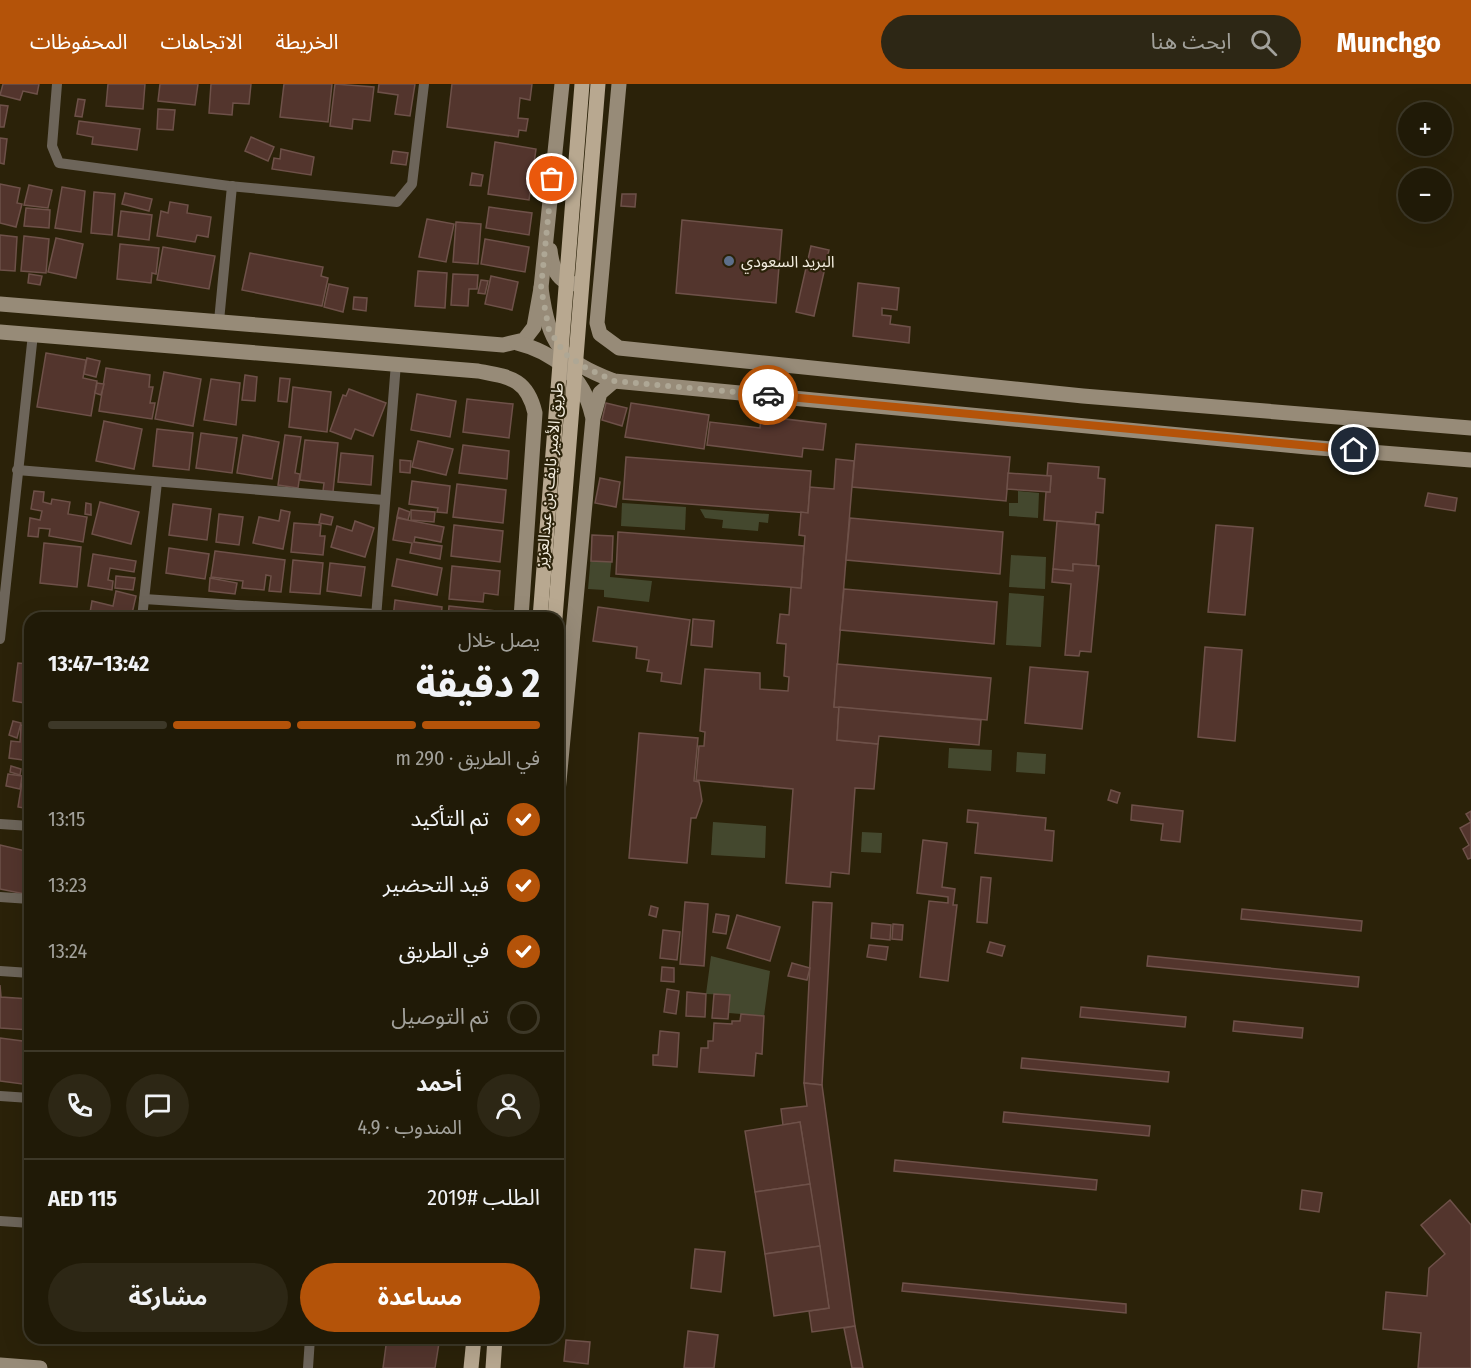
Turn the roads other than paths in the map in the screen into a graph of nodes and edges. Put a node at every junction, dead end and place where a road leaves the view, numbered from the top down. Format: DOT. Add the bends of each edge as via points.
graph roads {
  1 [pos="57,84"];
  2 [pos="424,84"];
  3 [pos="562,84"];
  4 [pos="582,84"];
  5 [pos="598,84"];
  6 [pos="620,84"];
  7 [pos="232,186"];
  8 [pos="548,226"];
  9 [pos="604,241"];
  10 [pos="541,288"];
  11 [pos="0,304"];
  12 [pos="219,321"];
  13 [pos="0,332"];
  14 [pos="33,334"];
  15 [pos="517,343"];
  16 [pos="396,363"];
  17 [pos="614,381"];
  18 [pos="593,418"];
  19 [pos="1471,428"];
  20 [pos="1471,460"];
  21 [pos="17,470"];
  22 [pos="157,482"];
  23 [pos="585,487"];
  24 [pos="384,501"];
  25 [pos="528,507"];
  26 [pos="144,599"];
  27 [pos="143,612"];
  28 [pos="321,612"];
  29 [pos="376,612"];
  30 [pos="521,612"];
  31 [pos="540,612"];
  32 [pos="555,612"];
  33 [pos="0,639"];
  34 [pos="564,724"];
  35 [pos="0,824"];
  36 [pos="24,826"];
  37 [pos="0,897"];
  38 [pos="24,899"];
  39 [pos="0,971"];
  40 [pos="24,973"];
  41 [pos="0,1096"];
  42 [pos="24,1098"];
  43 [pos="0,1221"];
  44 [pos="24,1223"];
  45 [pos="310,1344"];
  46 [pos="473,1344"];
  47 [pos="495,1344"];
  48 [pos="5,1366"];
  49 [pos="40,1368"];
  50 [pos="308,1368"];
  51 [pos="471,1368"];
  52 [pos="493,1368"];
  1 -- 7 [label="street" via="52,146 59,163"];
  2 -- 7 [label="street" via="412,184 397,202"];
  3 -- 8 [label="street"];
  4 -- 31 [label="main road, طريق الأمير نايف بن عبدالعزيز, bridge"];
  5 -- 32 [label="main road, طريق الأمير نايف بن عبدالعزيز, bridge"];
  6 -- 9 [label="street"];
  7 -- 12 [label="street"];
  8 -- 9 [label="street" via="555,270 568,284 585,282"];
  8 -- 10 [label="street"];
  9 -- 19 [label="street" via="597,323 600,334 619,348 1083,396"];
  10 -- 15 [label="street" via="534,327"];
  10 -- 17 [label="street" via="555,343 573,361"];
  11 -- 12 [label="street"];
  12 -- 15 [label="street" via="503,345"];
  13 -- 14 [label="street"];
  14 -- 16 [label="street"];
  14 -- 21 [label="street"];
  15 -- 18 [label="street" via="535,348 564,366 582,387"];
  16 -- 24 [label="street"];
  16 -- 25 [label="street" via="478,371 515,380 525,388 536,413"];
  17 -- 18 [label="street" via="600,393"];
  17 -- 20 [label="street"];
  18 -- 23 [label="street"];
  21 -- 22 [label="street"];
  21 -- 33 [label="street"];
  22 -- 24 [label="street"];
  22 -- 26 [label="street"];
  23 -- 25 [label="street" via="581,453 565,443 551,444 542,454"];
  23 -- 34 [label="street"];
  24 -- 29 [label="street"];
  25 -- 30 [label="street"];
  26 -- 27 [label="street"];
  26 -- 28 [label="street"];
  35 -- 36 [label="street"];
  37 -- 38 [label="street"];
  39 -- 40 [label="street"];
  41 -- 42 [label="street"];
  43 -- 44 [label="street"];
  45 -- 50 [label="street"];
  46 -- 51 [label="main road"];
  47 -- 52 [label="main road"];
  48 -- 49 [label="street"];
}
